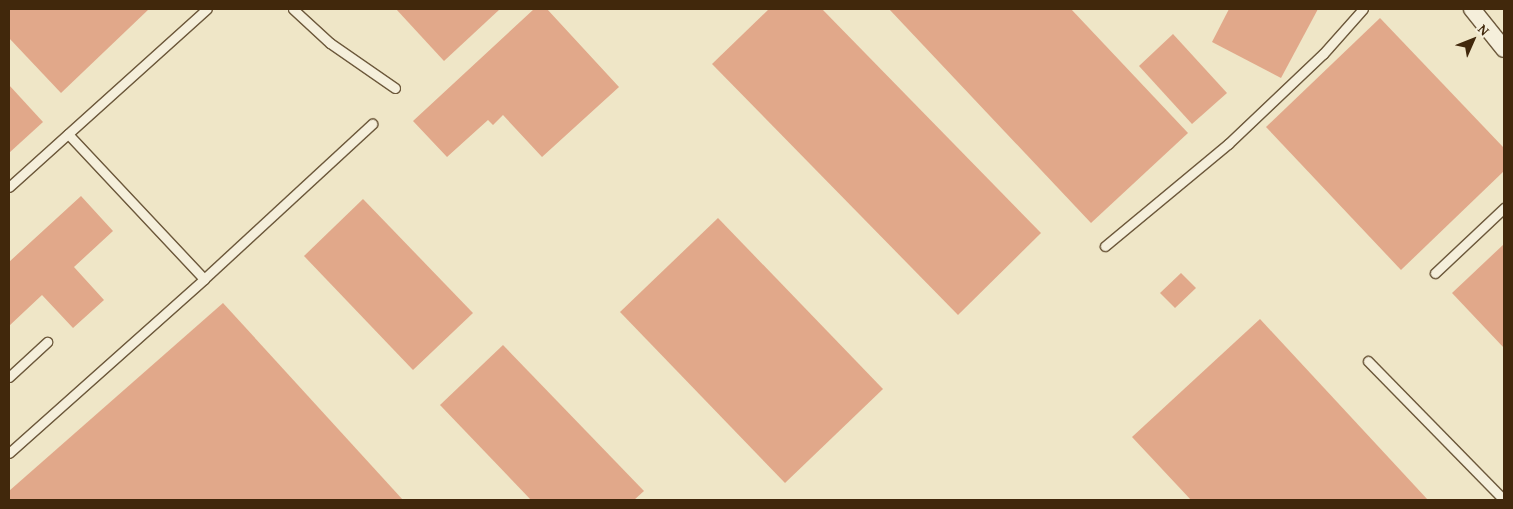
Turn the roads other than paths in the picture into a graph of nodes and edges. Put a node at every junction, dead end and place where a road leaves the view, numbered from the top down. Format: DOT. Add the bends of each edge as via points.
graph roads {
  1 [pos="207,9"];
  2 [pos="293,9"];
  3 [pos="1472,9"];
  4 [pos="1359,10"];
  5 [pos="1504,49"];
  6 [pos="395,88"];
  7 [pos="372,124"];
  8 [pos="68,134"];
  9 [pos="9,187"];
  10 [pos="1504,208"];
  11 [pos="1105,246"];
  12 [pos="1435,274"];
  13 [pos="204,280"];
  14 [pos="47,342"];
  15 [pos="1368,361"];
  16 [pos="9,377"];
  17 [pos="9,453"];
  18 [pos="1504,500"];
  1 -- 8 [label="lane"];
  2 -- 6 [label="lane" via="330,43"];
  3 -- 5 [label="street"];
  4 -- 11 [label="lane" via="1323,54 1228,144"];
  7 -- 13 [label="lane"];
  8 -- 9 [label="lane"];
  8 -- 13 [label="lane"];
  10 -- 12 [label="lane"];
  13 -- 17 [label="lane"];
  14 -- 16 [label="lane"];
  15 -- 18 [label="lane"];
}
